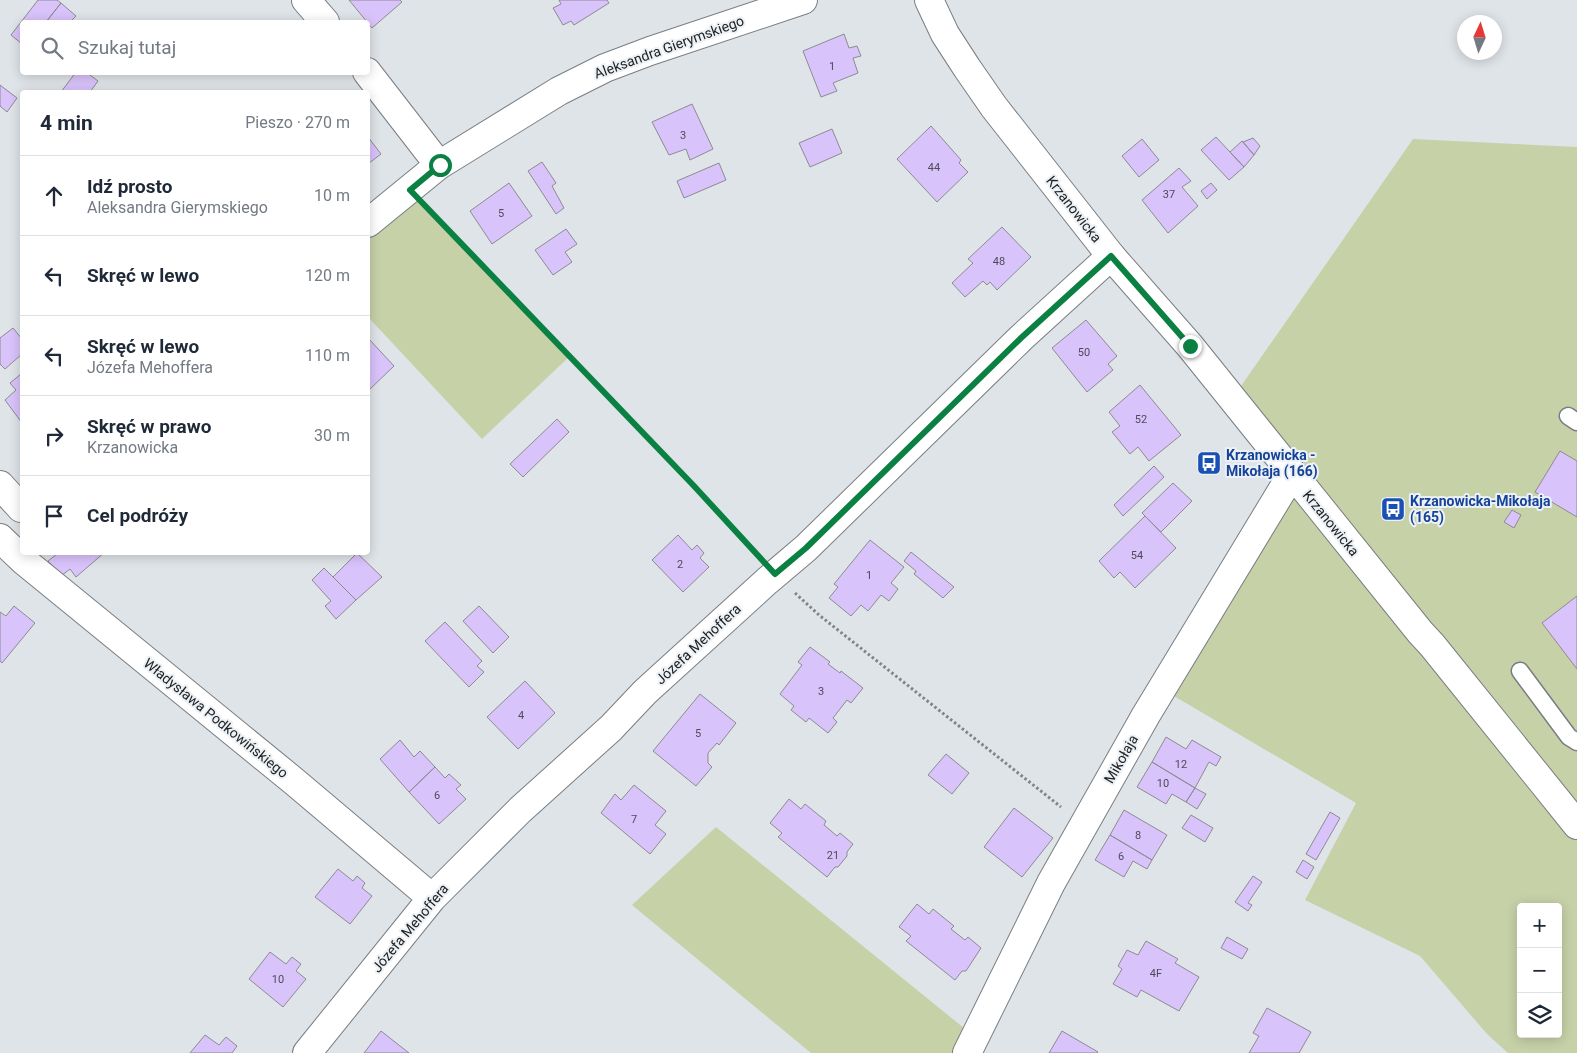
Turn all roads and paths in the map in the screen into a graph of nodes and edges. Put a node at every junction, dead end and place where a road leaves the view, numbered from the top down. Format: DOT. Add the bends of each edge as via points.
graph roads {
  1 [pos="306,0"];
  2 [pos="803,0"];
  3 [pos="929,0"];
  4 [pos="323,20"];
  5 [pos="369,75"];
  6 [pos="440,165"];
  7 [pos="410,190"];
  8 [pos="370,221"];
  9 [pos="1111,256"];
  10 [pos="1292,474"];
  11 [pos="0,485"];
  12 [pos="20,505"];
  13 [pos="20,509"];
  14 [pos="0,525"];
  15 [pos="0,538"];
  16 [pos="775,574"];
  17 [pos="1520,671"];
  18 [pos="1577,742"];
  19 [pos="1574,814"];
  20 [pos="1084,825"];
  21 [pos="432,898"];
  22 [pos="307,1053"];
  23 [pos="968,1053"];
  1 -- 4 [label="street"];
  2 -- 6 [label="street, Aleksandra Gierymskiego" via="605,68 559,91"];
  3 -- 9 [label="street, Krzanowicka" via="945,34 994,107"];
  5 -- 6 [label="street"];
  6 -- 7 [label="street, Aleksandra Gierymskiego"];
  7 -- 8 [label="street, Aleksandra Gierymskiego"];
  7 -- 16 [label="path"];
  9 -- 10 [label="street, Krzanowicka" via="1190,346"];
  9 -- 16 [label="street, Józefa Mehoffera"];
  10 -- 19 [label="street, Krzanowicka"];
  10 -- 20 [label="street, Mikołaja" via="1146,715"];
  11 -- 12 [label="street"];
  13 -- 14 [label="street"];
  15 -- 21 [label="street, Władysława Podkowińskiego"];
  16 -- 20 [label="path" via="820,615"];
  16 -- 21 [label="street, Józefa Mehoffera" via="520,810"];
  17 -- 18 [label="lane"];
  20 -- 23 [label="street, Mikołaja" via="1051,883"];
  21 -- 22 [label="street, Józefa Mehoffera"];
}
